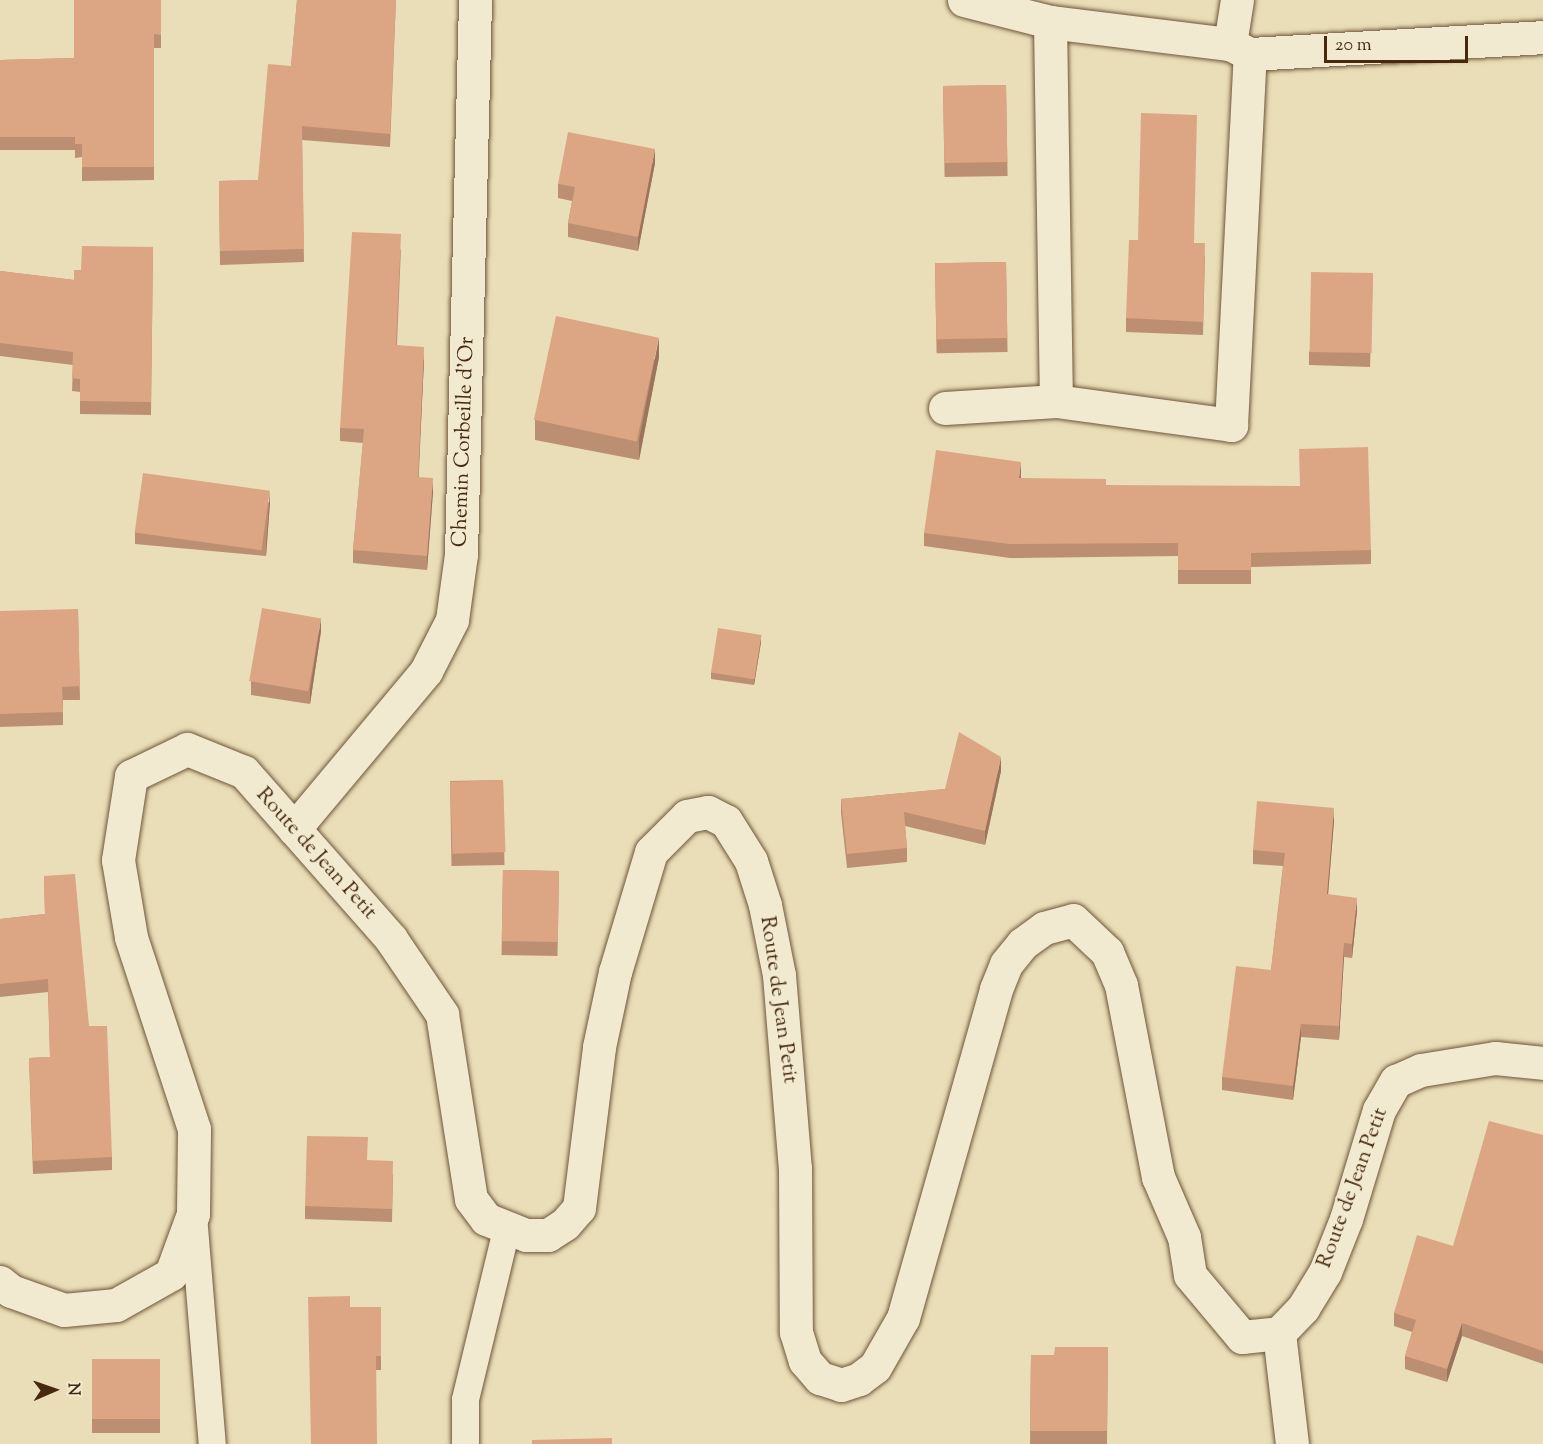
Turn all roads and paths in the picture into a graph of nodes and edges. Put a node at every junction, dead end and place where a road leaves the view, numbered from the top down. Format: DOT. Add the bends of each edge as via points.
graph roads {
  1 [pos="475,0"];
  2 [pos="964,0"];
  3 [pos="1237,0"];
  4 [pos="1050,21"];
  5 [pos="1543,37"];
  6 [pos="1240,49"];
  7 [pos="1056,401"];
  8 [pos="945,408"];
  9 [pos="294,829"];
  10 [pos="1543,1064"];
  11 [pos="193,1214"];
  12 [pos="506,1229"];
  13 [pos="0,1282"];
  14 [pos="1279,1332"];
  15 [pos="212,1444"];
  16 [pos="465,1444"];
  17 [pos="1292,1444"];
  1 -- 9 [label="street, Chemin Corbeille d'Or" via="461,554 452,620 426,671"];
  2 -- 4 [label="street"];
  3 -- 6 [label="street"];
  4 -- 6 [label="street"];
  4 -- 7 [label="street"];
  5 -- 6 [label="street"];
  6 -- 7 [label="street" via="1231,425"];
  7 -- 8 [label="street"];
  9 -- 11 [label="street, Route de Jean Petit" via="244,772 187,749 132,776 118,860 132,937 194,1129"];
  9 -- 12 [label="street, Route de Jean Petit" via="391,939 442,1014 471,1199 486,1219"];
  10 -- 14 [label="street, Route de Jean Petit" via="1495,1058 1421,1070 1396,1081 1379,1110 1346,1219 1325,1272 1303,1308"];
  11 -- 13 [label="street, Route de Jean Petit" via="171,1274 116,1305 64,1310 11,1291"];
  11 -- 15 [label="lane"];
  12 -- 14 [label="street, Route de Jean Petit" via="526,1235 548,1235 579,1208 599,1047 615,972 651,852 687,816 708,812 726,821 741,843 765,905 789,1063 795,1168 796,1332 805,1361 820,1378 841,1385 859,1379 874,1367 889,1345 903,1318 1006,964 1022,944 1044,928 1073,920 1107,952 1121,985 1147,1132 1158,1178 1184,1237 1190,1275 1242,1337"];
  12 -- 16 [label="lane" via="465,1399"];
  14 -- 17 [label="street"];
}
